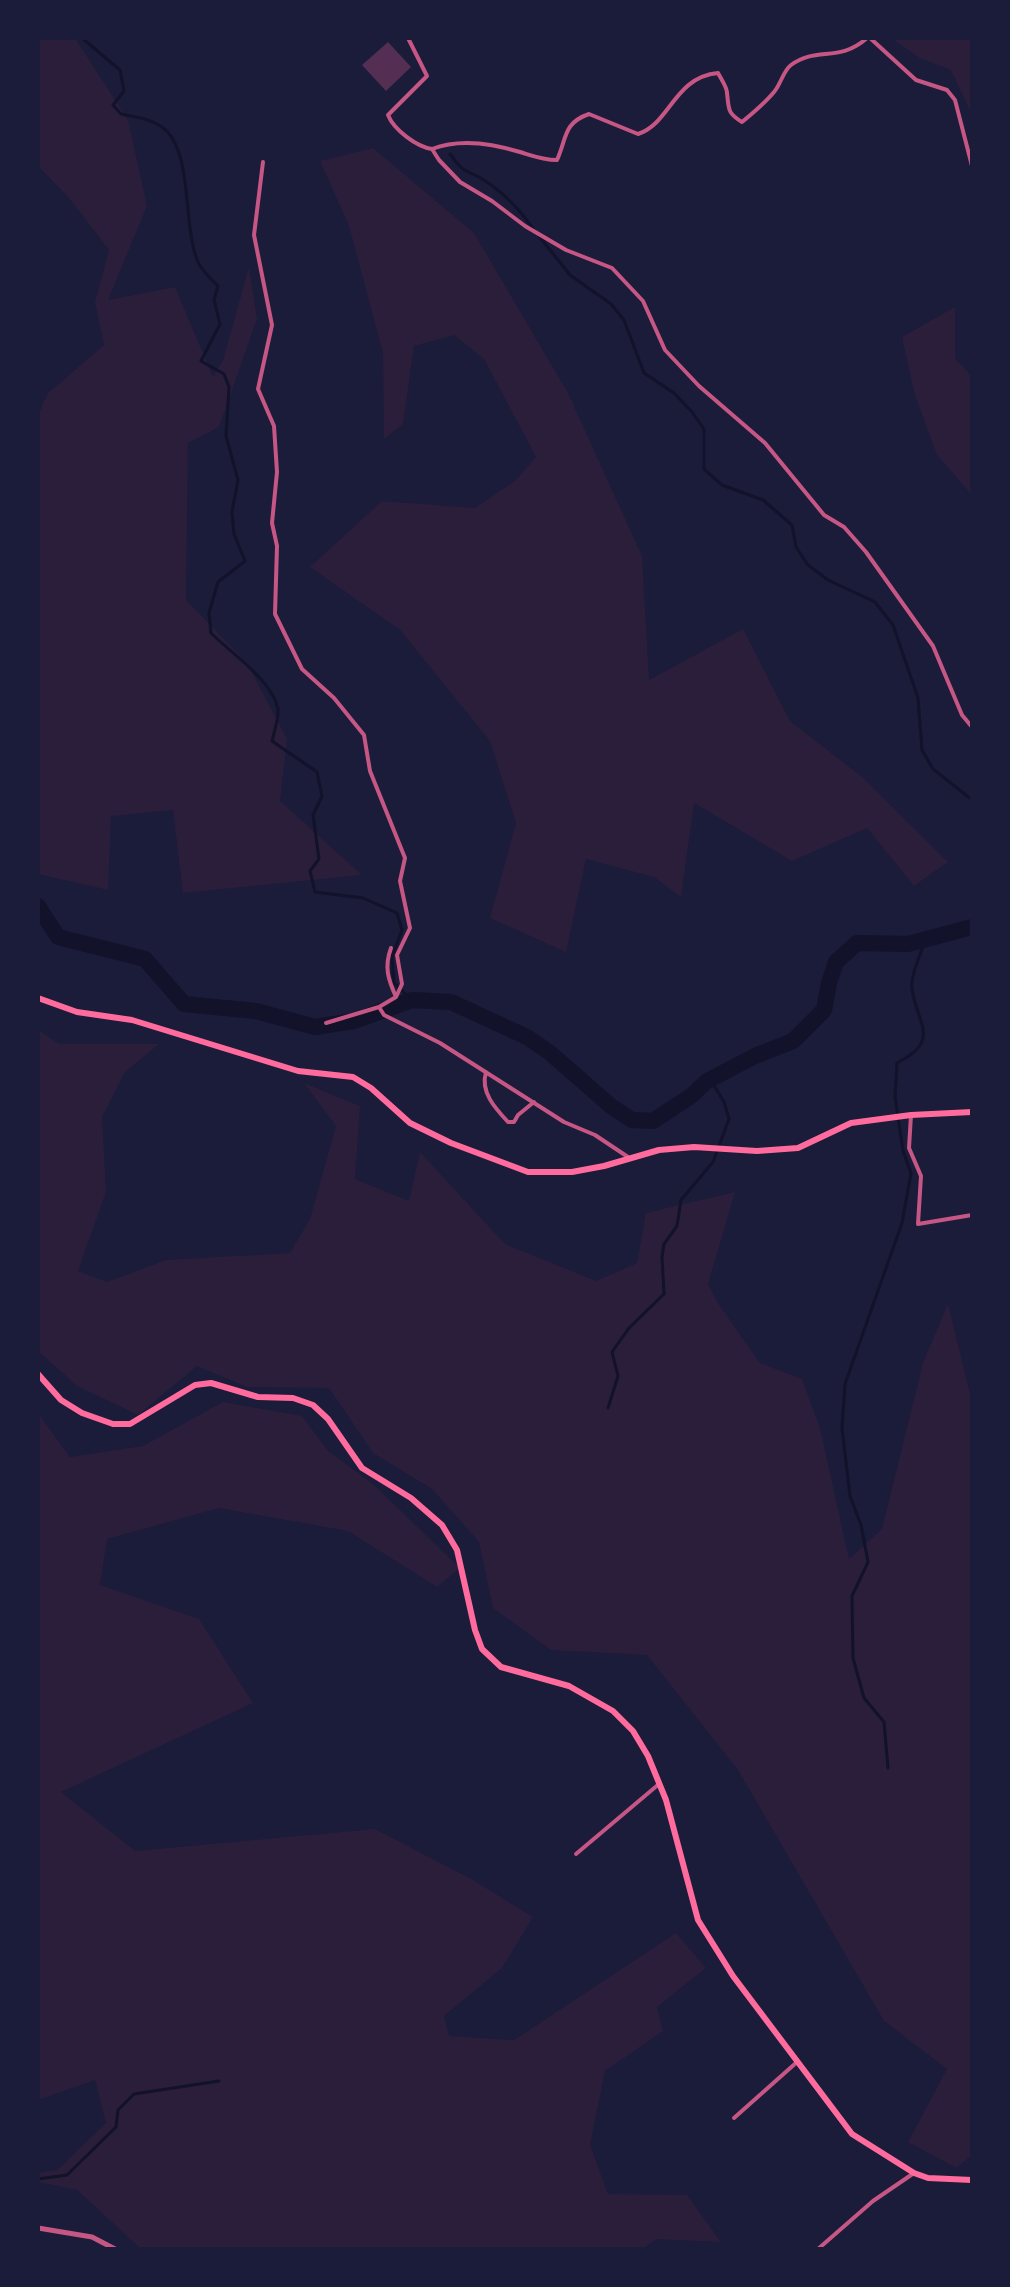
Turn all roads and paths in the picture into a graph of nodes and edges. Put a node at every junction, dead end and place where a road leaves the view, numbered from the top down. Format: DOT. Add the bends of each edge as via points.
graph roads {
  1 [pos="408,38"];
  2 [pos="869,38"];
  3 [pos="432,149"];
  4 [pos="263,162"];
  5 [pos="972,166"];
  6 [pos="972,727"];
  7 [pos="391,948"];
  8 [pos="396,997"];
  9 [pos="38,998"];
  10 [pos="379,1007"];
  11 [pos="326,1023"];
  12 [pos="486,1072"];
  13 [pos="534,1101"];
  14 [pos="972,1112"];
  15 [pos="907,1115"];
  16 [pos="628,1157"];
  17 [pos="972,1215"];
  18 [pos="38,1374"];
  19 [pos="660,1783"];
  20 [pos="576,1854"];
  21 [pos="797,2062"];
  22 [pos="734,2118"];
  23 [pos="914,2173"];
  24 [pos="972,2180"];
  25 [pos="38,2228"];
  26 [pos="115,2249"];
  27 [pos="818,2249"];
  1 -- 3 [label="street" via="427,76 388,115 421,148"];
  2 -- 3 [label="street" via="840,54 814,55 789,66 775,91 742,122 731,116 718,73 701,75 638,134 589,114 576,118 566,130 557,160 474,143 450,142"];
  2 -- 5 [label="street" via="916,80 947,90 955,100"];
  3 -- 6 [label="street" via="460,182 566,250 612,268 643,301 665,350 765,443 824,515 844,527 866,552 933,646"];
  4 -- 8 [label="street" via="254,235 272,325 258,389 274,426 275,614 302,669 364,735 370,771 401,843 405,858 400,881 410,928 397,955 402,984"];
  7 -- 8 [label="street" via="386,975"];
  8 -- 10 [label="street"];
  9 -- 16 [label="main road" via="77,1012 132,1020 298,1071 353,1077 410,1123 528,1172 572,1172"];
  10 -- 11 [label="street"];
  10 -- 12 [label="street" via="384,1015"];
  12 -- 13 [label="street"];
  12 -- 13 [label="street" via="483,1083 489,1098 508,1122"];
  13 -- 16 [label="street"];
  14 -- 15 [label="main road"];
  15 -- 16 [label="main road" via="851,1123 798,1148 659,1150"];
  15 -- 17 [label="street" via="909,1148 921,1176 918,1224"];
  18 -- 19 [label="main road" via="61,1400 113,1424 130,1424 195,1385 211,1383 313,1405 362,1468 411,1498 442,1525 457,1550 482,1649 501,1667 569,1686 613,1711 633,1731"];
  19 -- 20 [label="street"];
  19 -- 21 [label="main road" via="698,1920"];
  21 -- 22 [label="street"];
  21 -- 23 [label="main road" via="852,2134"];
  23 -- 24 [label="main road"];
  23 -- 27 [label="street"];
  25 -- 26 [label="street" via="92,2237"];
}
